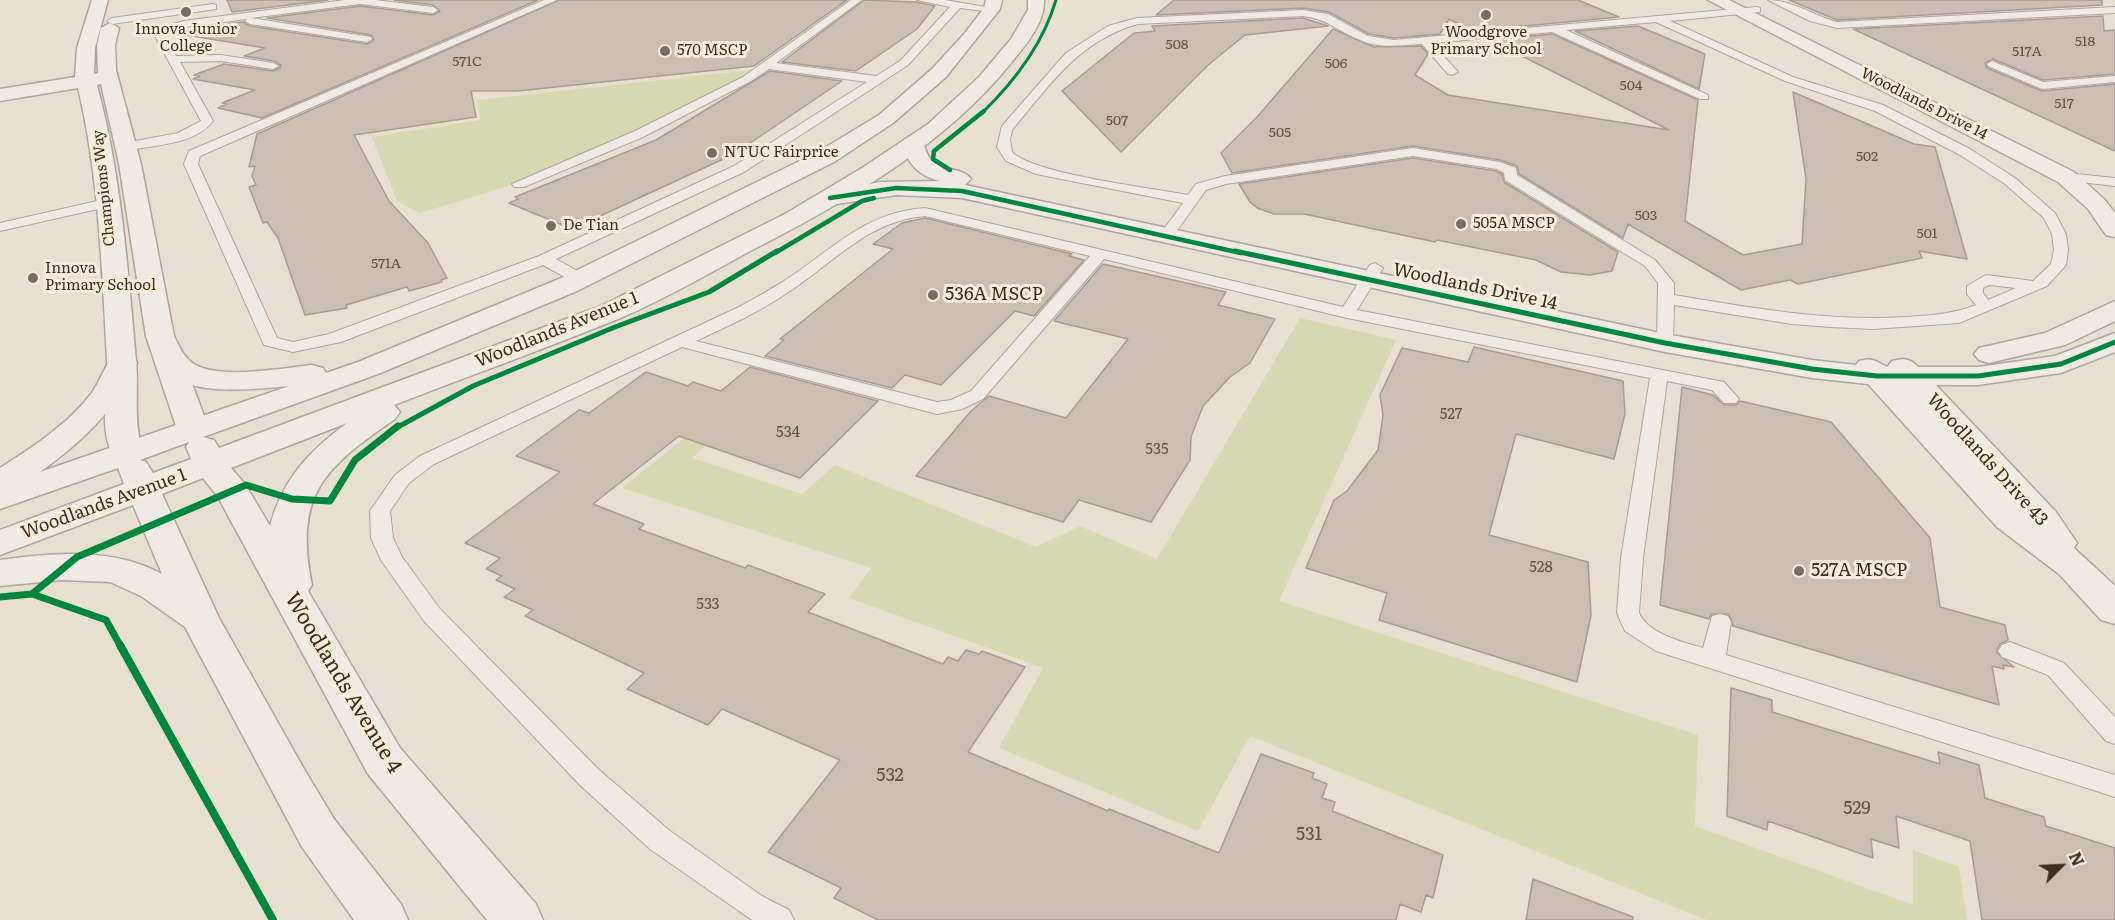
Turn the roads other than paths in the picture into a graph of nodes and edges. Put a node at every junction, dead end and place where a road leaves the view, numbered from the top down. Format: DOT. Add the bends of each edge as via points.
graph roads {
  1 [pos="100,0"];
  2 [pos="117,0"];
  3 [pos="195,0"];
  4 [pos="552,0"];
  5 [pos="857,0"];
  6 [pos="922,0"];
  7 [pos="1036,0"];
  8 [pos="1716,0"];
  9 [pos="229,4"];
  10 [pos="957,5"];
  11 [pos="993,5"];
  12 [pos="1751,5"];
  13 [pos="184,10"];
  14 [pos="434,10"];
  15 [pos="2115,10"];
  16 [pos="230,18"];
  17 [pos="1655,18"];
  18 [pos="112,21"];
  19 [pos="1552,28"];
  20 [pos="367,39"];
  21 [pos="1424,40"];
  22 [pos="172,59"];
  23 [pos="1992,64"];
  24 [pos="767,65"];
  25 [pos="273,66"];
  26 [pos="1452,72"];
  27 [pos="96,76"];
  28 [pos="880,80"];
  29 [pos="2115,80"];
  30 [pos="2097,81"];
  31 [pos="0,88"];
  32 [pos="2115,88"];
  33 [pos="0,95"];
  34 [pos="1704,97"];
  35 [pos="913,144"];
  36 [pos="125,147"];
  37 [pos="2066,177"];
  38 [pos="2104,180"];
  39 [pos="519,184"];
  40 [pos="830,198"];
  41 [pos="2115,198"];
  42 [pos="1191,200"];
  43 [pos="106,203"];
  44 [pos="0,227"];
  45 [pos="1170,230"];
  46 [pos="2115,230"];
  47 [pos="1100,254"];
  48 [pos="544,259"];
  49 [pos="1372,274"];
  50 [pos="580,279"];
  51 [pos="2032,285"];
  52 [pos="1667,300"];
  53 [pos="1986,307"];
  54 [pos="2115,309"];
  55 [pos="1347,313"];
  56 [pos="160,336"];
  57 [pos="1665,336"];
  58 [pos="682,342"];
  59 [pos="2115,342"];
  60 [pos="122,363"];
  61 [pos="1886,367"];
  62 [pos="368,368"];
  63 [pos="446,375"];
  64 [pos="1659,375"];
  65 [pos="1730,399"];
  66 [pos="193,429"];
  67 [pos="127,451"];
  68 [pos="210,465"];
  69 [pos="0,482"];
  70 [pos="142,490"];
  71 [pos="0,498"];
  72 [pos="0,543"];
  73 [pos="0,573"];
  74 [pos="299,610"];
  75 [pos="2115,610"];
  76 [pos="200,618"];
  77 [pos="1720,622"];
  78 [pos="2010,651"];
  79 [pos="1713,660"];
  80 [pos="2115,734"];
  81 [pos="2115,786"];
  82 [pos="383,920"];
  83 [pos="518,920"];
  84 [pos="779,920"];
  1 -- 27 [label="street, Champions Way" via="86,48"];
  2 -- 18 [label="street, Champions Way"];
  3 -- 13 [label="lane" via="194,7"];
  4 -- 48 [label="lane" via="203,149 190,160 270,341 278,346 314,344 335,338"];
  5 -- 24 [label="lane"];
  6 -- 10 [label="lane"];
  7 -- 35 [label="street, Woodlands Avenue 1" via="1036,10 1019,41 986,81"];
  8 -- 12 [label="street, Woodlands Drive 14"];
  9 -- 13 [label="lane"];
  10 -- 11 [label="lane"];
  10 -- 28 [label="lane" via="904,63"];
  11 -- 50 [label="street, Woodlands Avenue 1" via="939,73 886,118 826,157"];
  12 -- 15 [label="lane" via="1837,25"];
  12 -- 17 [label="lane"];
  12 -- 37 [label="street, Woodlands Drive 14"];
  12 -- 38 [label="street, Woodlands Drive 14"];
  13 -- 18 [label="lane"];
  14 -- 16 [label="lane" via="360,1"];
  16 -- 20 [label="lane"];
  16 -- 22 [label="lane" via="163,30 160,36"];
  17 -- 19 [label="lane"];
  17 -- 51 [label="lane" via="1789,79 1879,108 1965,152 2010,181 2050,216 2059,234 2058,266 2041,283"];
  18 -- 27 [label="street, Champions Way"];
  19 -- 21 [label="lane"];
  19 -- 34 [label="lane"];
  21 -- 26 [label="lane"];
  21 -- 42 [label="lane" via="1394,43 1365,39 1324,16 1303,13 1122,24 1070,55 1006,129 1001,142 1005,154 1041,171"];
  22 -- 25 [label="lane" via="221,58"];
  22 -- 36 [label="lane" via="207,121 190,133"];
  23 -- 30 [label="lane" via="2042,86"];
  24 -- 28 [label="lane"];
  24 -- 39 [label="lane" via="639,134"];
  27 -- 31 [label="street"];
  27 -- 33 [label="street"];
  27 -- 36 [label="street, Champions Way"];
  27 -- 43 [label="street, Champions Way"];
  28 -- 48 [label="lane" via="739,169"];
  29 -- 30 [label="lane"];
  30 -- 32 [label="lane"];
  35 -- 40 [label="street, Woodlands Avenue 1"];
  35 -- 45 [label="street, Woodlands Drive 14" via="919,160 941,176"];
  36 -- 56 [label="street, Champions Way"];
  37 -- 38 [label="lane"];
  37 -- 46 [label="street, Woodlands Drive 14" via="2096,204"];
  38 -- 41 [label="street, Woodlands Drive 14"];
  40 -- 45 [label="street, Woodlands Drive 14" via="885,187 926,185"];
  40 -- 63 [label="street, Woodlands Avenue 1" via="611,312"];
  42 -- 45 [label="lane"];
  42 -- 52 [label="lane" via="1201,187 1225,180 1413,152 1500,166 1511,171 1510,177 1650,263 1666,283"];
  43 -- 44 [label="lane"];
  43 -- 60 [label="street, Champions Way"];
  45 -- 49 [label="street, Woodlands Drive 14"];
  47 -- 55 [label="lane"];
  47 -- 58 [label="lane" via="914,212 881,221 854,236 801,277"];
  47 -- 58 [label="lane" via="978,395 956,405 937,408"];
  48 -- 50 [label="lane"];
  49 -- 55 [label="lane"];
  49 -- 57 [label="street, Woodlands Drive 14"];
  50 -- 62 [label="street, Woodlands Avenue 1"];
  51 -- 53 [label="lane"];
  51 -- 53 [label="lane" via="1986,280 1974,286 1975,294"];
  52 -- 53 [label="lane" via="1792,319 1873,324 1959,318"];
  52 -- 57 [label="lane"];
  54 -- 61 [label="street, Woodlands Drive 14" via="2100,319 2020,350"];
  55 -- 64 [label="lane"];
  56 -- 62 [label="street" via="181,369 209,379 240,380"];
  56 -- 66 [label="street, Champions Way"];
  57 -- 61 [label="street, Woodlands Drive 14" via="1812,369"];
  58 -- 84 [label="lane" via="427,460 402,479 380,511 382,538 392,560 432,615 589,777 660,840"];
  59 -- 61 [label="street, Woodlands Drive 14" via="2061,364 1978,376"];
  60 -- 67 [label="street, Champions Way" via="122,437"];
  60 -- 69 [label="street" via="103,400 32,461"];
  61 -- 75 [label="street, Woodlands Drive 43" via="2009,519 2072,565"];
  62 -- 66 [label="street, Woodlands Avenue 1"];
  63 -- 68 [label="street, Woodlands Avenue 1"];
  63 -- 74 [label="street" via="399,402 321,459 292,499 287,564"];
  64 -- 65 [label="lane" via="1718,386"];
  64 -- 79 [label="lane" via="1632,558 1628,613 1633,625 1644,634 1664,645"];
  66 -- 67 [label="street, Woodlands Avenue 1"];
  66 -- 68 [label="street, Woodlands Avenue 4"];
  67 -- 70 [label="street"];
  67 -- 71 [label="street, Woodlands Avenue 1"];
  68 -- 70 [label="street, Woodlands Avenue 1"];
  68 -- 74 [label="street, Woodlands Avenue 4" via="233,492"];
  70 -- 72 [label="street, Woodlands Avenue 1"];
  70 -- 76 [label="street"];
  73 -- 76 [label="street" via="63,568 123,572"];
  74 -- 83 [label="street, Woodlands Avenue 4" via="384,761"];
  76 -- 82 [label="street" via="318,833"];
  77 -- 79 [label="lane"];
  78 -- 80 [label="lane" via="2056,669"];
  79 -- 81 [label="lane"];
}
